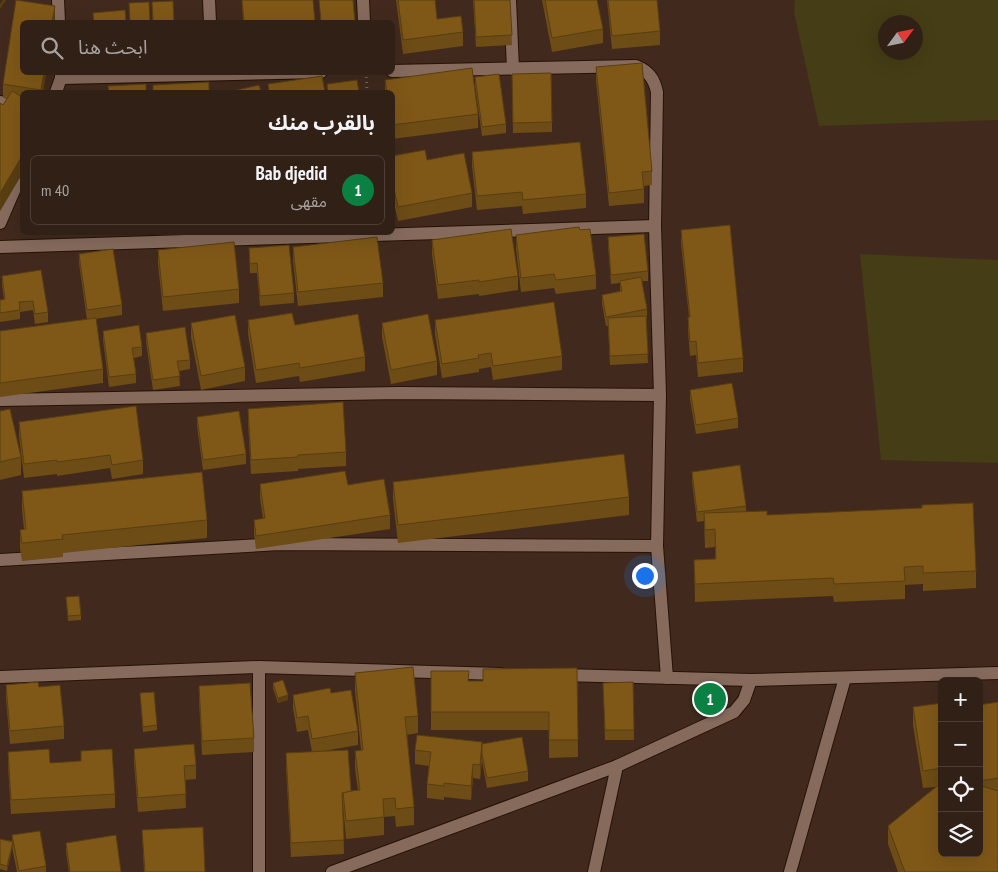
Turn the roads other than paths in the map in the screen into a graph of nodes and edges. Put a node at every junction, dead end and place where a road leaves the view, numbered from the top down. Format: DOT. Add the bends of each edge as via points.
graph roads {
  1 [pos="58,0"];
  2 [pos="209,0"];
  3 [pos="363,0"];
  4 [pos="510,0"];
  5 [pos="59,20"];
  6 [pos="210,20"];
  7 [pos="364,20"];
  8 [pos="513,69"];
  9 [pos="395,71"];
  10 [pos="61,75"];
  11 [pos="57,90"];
  12 [pos="0,102"];
  13 [pos="20,107"];
  14 [pos="20,177"];
  15 [pos="0,223"];
  16 [pos="655,226"];
  17 [pos="395,234"];
  18 [pos="374,235"];
  19 [pos="0,247"];
  20 [pos="660,395"];
  21 [pos="0,400"];
  22 [pos="657,546"];
  23 [pos="0,560"];
  24 [pos="259,667"];
  25 [pos="998,673"];
  26 [pos="508,674"];
  27 [pos="547,675"];
  28 [pos="0,677"];
  29 [pos="667,678"];
  30 [pos="845,678"];
  31 [pos="750,680"];
  32 [pos="618,766"];
  33 [pos="259,872"];
  34 [pos="332,872"];
  35 [pos="594,872"];
  36 [pos="790,872"];
  1 -- 5 [label="street"];
  2 -- 6 [label="street"];
  3 -- 7 [label="street"];
  4 -- 8 [label="street"];
  8 -- 9 [label="street"];
  8 -- 16 [label="street" via="636,66 654,80 657,92"];
  10 -- 11 [label="street"];
  12 -- 13 [label="street"];
  14 -- 15 [label="street"];
  16 -- 17 [label="street"];
  16 -- 20 [label="street"];
  18 -- 19 [label="street"];
  20 -- 21 [label="street" via="399,393"];
  20 -- 22 [label="street"];
  22 -- 23 [label="street" via="280,544"];
  22 -- 29 [label="street"];
  24 -- 26 [label="street"];
  24 -- 28 [label="street"];
  24 -- 33 [label="street"];
  25 -- 30 [label="street"];
  27 -- 29 [label="street"];
  29 -- 31 [label="street"];
  30 -- 31 [label="street"];
  30 -- 36 [label="street"];
  31 -- 32 [label="street" via="744,700 734,712"];
  32 -- 34 [label="street"];
  32 -- 35 [label="street"];
}
